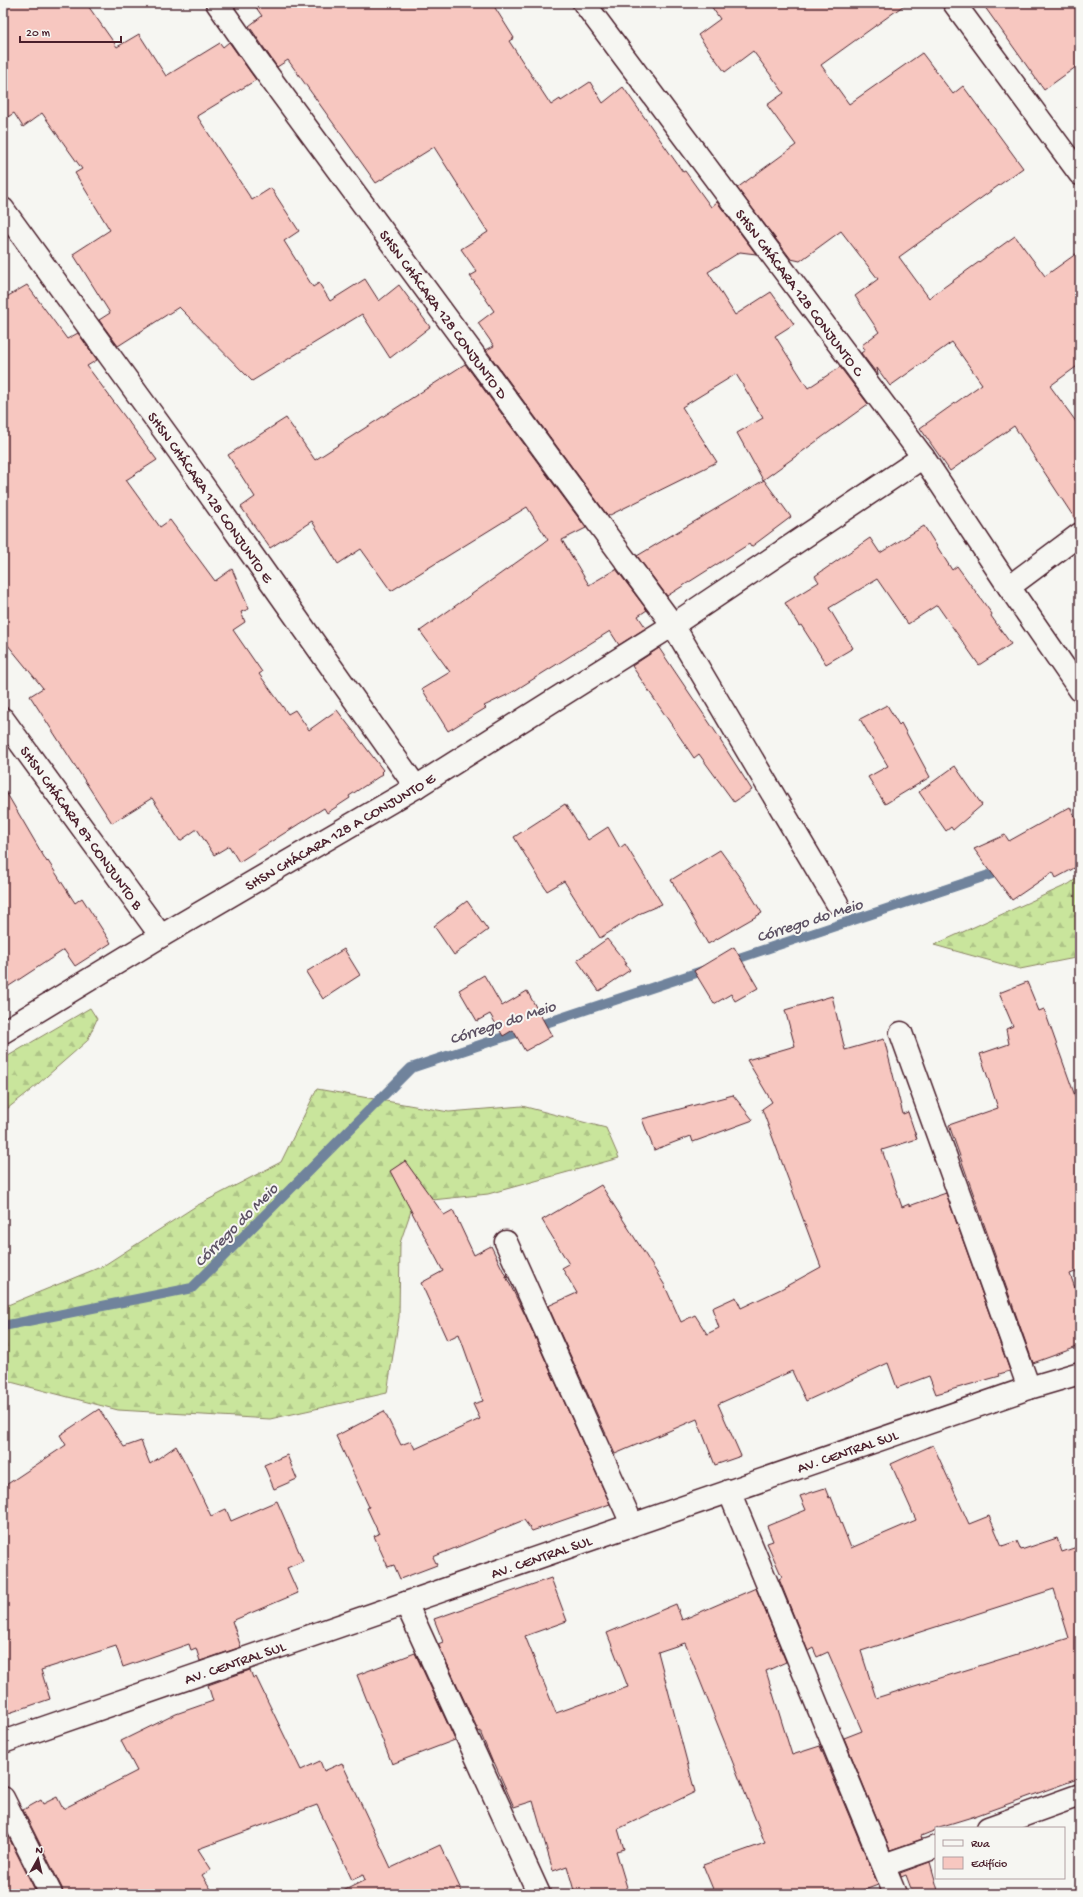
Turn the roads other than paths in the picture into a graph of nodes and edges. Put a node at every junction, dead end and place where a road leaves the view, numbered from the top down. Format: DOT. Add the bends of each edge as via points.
graph roads {
  1 [pos="217,3"];
  2 [pos="584,3"];
  3 [pos="954,3"];
  4 [pos="1080,174"];
  5 [pos="3,209"];
  6 [pos="923,457"];
  7 [pos="1080,534"];
  8 [pos="1009,587"];
  9 [pos="673,625"];
  10 [pos="1080,690"];
  11 [pos="3,719"];
  12 [pos="416,787"];
  13 [pos="837,903"];
  14 [pos="161,936"];
  15 [pos="3,1032"];
  16 [pos="902,1033"];
  17 [pos="506,1242"];
  18 [pos="1080,1373"];
  19 [pos="1029,1388"];
  20 [pos="729,1491"];
  21 [pos="632,1524"];
  22 [pos="406,1603"];
  23 [pos="3,1742"];
  24 [pos="1080,1795"];
  25 [pos="3,1798"];
  26 [pos="991,1827"];
  27 [pos="935,1847"];
  28 [pos="884,1865"];
  29 [pos="51,1894"];
  30 [pos="539,1894"];
  31 [pos="895,1894"];
  1 -- 9 [label="street, SHSN CHÁCARA 128 CONJUNTO D"];
  2 -- 6 [label="street, SHSN CHÁCARA 128 CONJUNTO C"];
  3 -- 4 [label="street"];
  5 -- 12 [label="street, SHSN CHÁCARA 128 CONJUNTO E" via="178,450"];
  6 -- 8 [label="street, SHSN CHÁCARA 128 CONJUNTO C"];
  6 -- 9 [label="street, SHSN CHÁCARA 128 A CONJUNTO E"];
  7 -- 8 [label="street"];
  8 -- 10 [label="street, SHSN CHÁCARA 128 CONJUNTO C"];
  9 -- 12 [label="street, SHSN CHÁCARA 128 A CONJUNTO E"];
  9 -- 13 [label="street, SHSN CHÁCARA 128 CONJUNTO D"];
  11 -- 14 [label="street, SHSN CHÁCARA 87 CONJUNTO B"];
  12 -- 14 [label="street, SHSN CHÁCARA 128 A CONJUNTO E"];
  14 -- 15 [label="street, SHSN CHÁCARA 128 A CONJUNTO E"];
  16 -- 19 [label="street"];
  17 -- 21 [label="street"];
  18 -- 19 [label="street, AV. CENTRAL SUL"];
  19 -- 20 [label="street, AV. CENTRAL SUL"];
  20 -- 21 [label="street, AV. CENTRAL SUL"];
  20 -- 28 [label="street"];
  21 -- 22 [label="street, AV. CENTRAL SUL"];
  22 -- 23 [label="street, AV. CENTRAL SUL"];
  22 -- 30 [label="street"];
  24 -- 26 [label="street"];
  25 -- 29 [label="street"];
  27 -- 28 [label="street"];
  28 -- 31 [label="street"];
}
